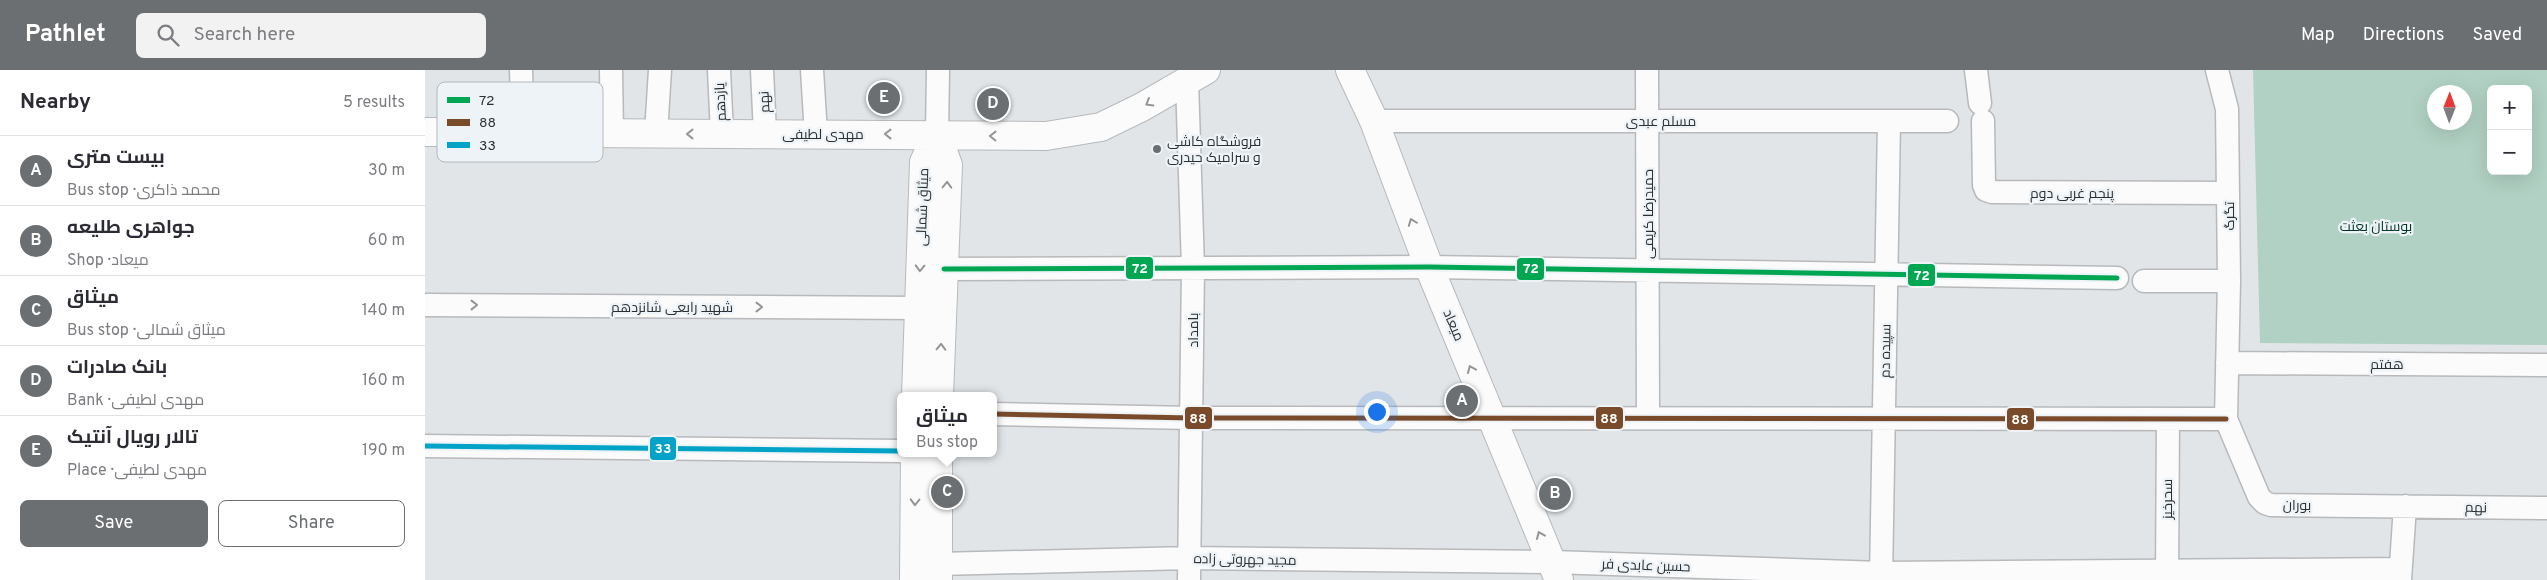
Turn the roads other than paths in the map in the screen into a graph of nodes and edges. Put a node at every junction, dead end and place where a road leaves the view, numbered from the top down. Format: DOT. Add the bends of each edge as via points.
graph roads {
  1 [pos="611,70"];
  2 [pos="659,70"];
  3 [pos="719,70"];
  4 [pos="762,70"];
  5 [pos="812,70"];
  6 [pos="938,70"];
  7 [pos="1350,70"];
  8 [pos="1647,70"];
  9 [pos="1976,70"];
  10 [pos="2217,70"];
  11 [pos="1197,76"];
  12 [pos="1374,121"];
  13 [pos="1647,121"];
  14 [pos="1889,121"];
  15 [pos="1947,121"];
  16 [pos="603,133"];
  17 [pos="612,133"];
  18 [pos="656,133"];
  19 [pos="721,134"];
  20 [pos="765,134"];
  21 [pos="817,134"];
  22 [pos="937,135"];
  23 [pos="2229,193"];
  24 [pos="1429,267"];
  25 [pos="1193,268"];
  26 [pos="945,269"];
  27 [pos="1648,271"];
  28 [pos="1886,274"];
  29 [pos="2117,278"];
  30 [pos="2143,281"];
  31 [pos="2229,281"];
  32 [pos="425,305"];
  33 [pos="918,308"];
  34 [pos="2227,363"];
  35 [pos="2547,365"];
  36 [pos="916,392"];
  37 [pos="939,392"];
  38 [pos="997,414"];
  39 [pos="1193,418"];
  40 [pos="1492,418"];
  41 [pos="1647,418"];
  42 [pos="1884,418"];
  43 [pos="2167,419"];
  44 [pos="2226,419"];
  45 [pos="425,446"];
  46 [pos="897,451"];
  47 [pos="915,457"];
  48 [pos="939,457"];
  49 [pos="2405,506"];
  50 [pos="2547,508"];
  51 [pos="1189,569"];
  52 [pos="1555,571"];
  53 [pos="938,572"];
  54 [pos="2400,574"];
  55 [pos="2167,575"];
  56 [pos="1881,577"];
  57 [pos="914,580"];
  1 -- 17 [label="street"];
  2 -- 18 [label="street"];
  3 -- 19 [label="street, یازدهم"];
  4 -- 20 [label="street, نهم"];
  5 -- 21 [label="street"];
  6 -- 22 [label="street"];
  7 -- 12 [label="main road, میعاد"];
  8 -- 13 [label="street, حمیدرضا کریمی"];
  9 -- 23 [label="street, پنجم غربی دوم" via="1986,190"];
  10 -- 23 [label="street, تگرگ" via="2227,110"];
  11 -- 22 [label="main road, مهدی لطیفی, one-way" via="1101,127 1046,136"];
  11 -- 25 [label="street, بامداد"];
  12 -- 13 [label="street, مسلم عبدی"];
  24 -- 12 [label="main road, میعاد, one-way"];
  13 -- 14 [label="street, مسلم عبدی"];
  13 -- 27 [label="street, حمیدرضا کریمی"];
  14 -- 15 [label="street, مسلم عبدی"];
  14 -- 28 [label="street, سپیده دم"];
  16 -- 17 [label="main road, مهدی لطیفی"];
  17 -- 18 [label="main road, مهدی لطیفی"];
  19 -- 18 [label="main road, مهدی لطیفی, one-way"];
  19 -- 20 [label="main road, مهدی لطیفی"];
  20 -- 21 [label="main road, مهدی لطیفی"];
  22 -- 21 [label="main road, مهدی لطیفی, one-way"];
  26 -- 22 [label="main road, میثاق شمالی, one-way" via="948,165"];
  22 -- 33 [label="main road, میثاق شمالی, one-way" via="924,162"];
  23 -- 31 [label="street, تگرگ"];
  24 -- 25 [label="street"];
  24 -- 27 [label="street"];
  40 -- 24 [label="main road, میعاد, one-way"];
  25 -- 26 [label="street"];
  25 -- 39 [label="street, بامداد"];
  37 -- 26 [label="main road, میثاق شمالی, one-way"];
  27 -- 28 [label="street"];
  27 -- 41 [label="street, حمیدرضا کریمی"];
  28 -- 29 [label="street"];
  28 -- 42 [label="street, سپیده دم"];
  30 -- 31 [label="street"];
  31 -- 34 [label="street, تگرگ"];
  32 -- 33 [label="street, شهید رابعی شانزدهم, one-way"];
  33 -- 36 [label="main road, میثاق شمالی"];
  34 -- 35 [label="street, هفتم"];
  34 -- 44 [label="street, بوران"];
  38 -- 39 [label="street"];
  39 -- 40 [label="street"];
  39 -- 51 [label="street, بامداد"];
  40 -- 41 [label="street"];
  52 -- 40 [label="main road, میعاد, one-way"];
  41 -- 42 [label="street"];
  42 -- 43 [label="street"];
  42 -- 56 [label="street, سپیده دم"];
  43 -- 44 [label="street"];
  43 -- 55 [label="street, سحرخیز"];
  44 -- 49 [label="street, بوران" via="2259,497 2265,503"];
  45 -- 46 [label="street"];
  47 -- 57 [label="main road, one-way"];
  48 -- 53 [label="main road"];
  49 -- 50 [label="street, نهم"];
  49 -- 54 [label="street"];
  51 -- 52 [label="street, مجید جهروتی زاده"];
  51 -- 53 [label="street, مجید جهروتی زاده"];
  52 -- 56 [label="street, حسین عابدی‌ فر"];
  54 -- 55 [label="street, حسین عابدی‌ فر"];
  55 -- 56 [label="street, حسین عابدی‌ فر"];
}
